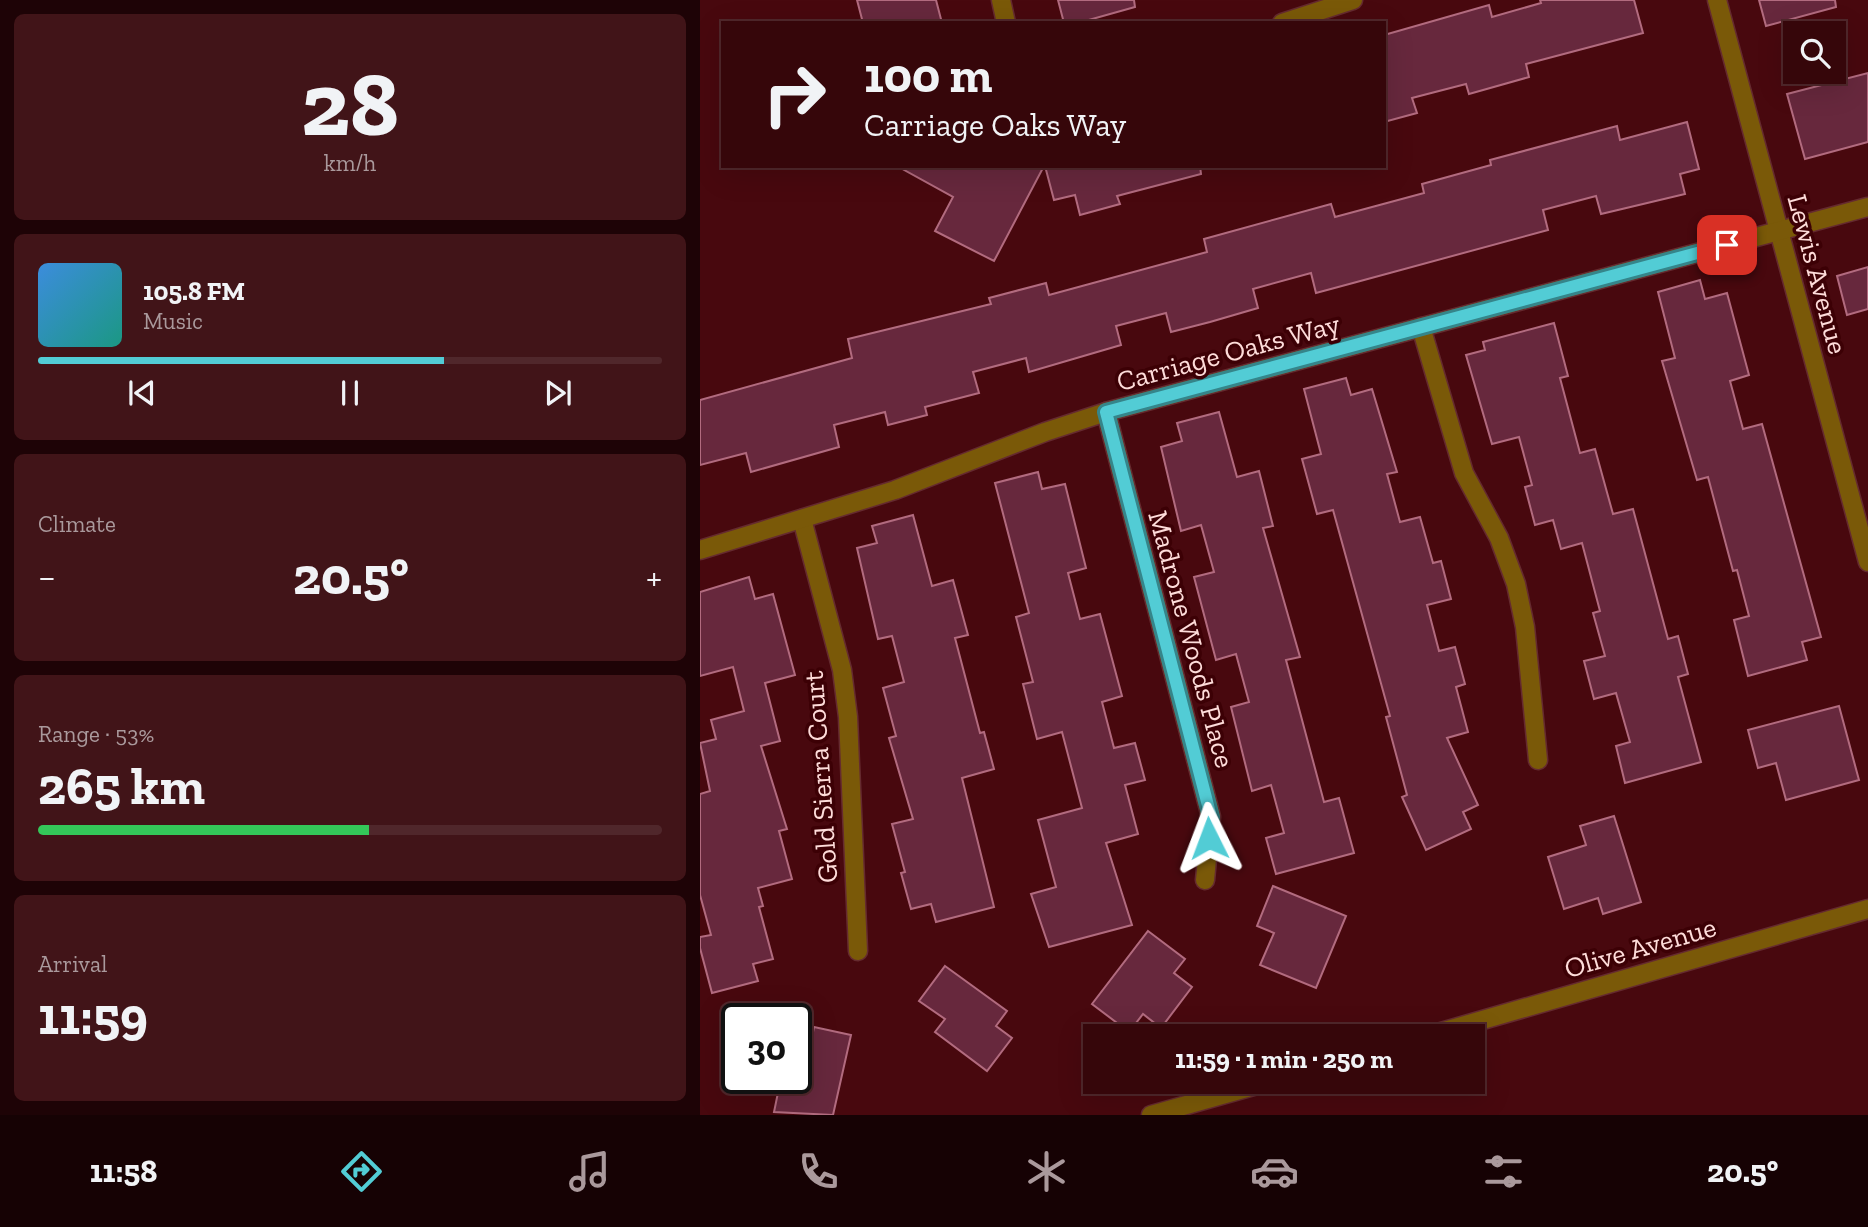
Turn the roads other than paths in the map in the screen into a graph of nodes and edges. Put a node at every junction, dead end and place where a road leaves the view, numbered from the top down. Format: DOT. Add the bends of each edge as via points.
graph roads {
  1 [pos="1001,0"];
  2 [pos="1353,0"];
  3 [pos="1717,0"];
  4 [pos="1006,21"];
  5 [pos="1288,21"];
  6 [pos="1868,207"];
  7 [pos="1779,231"];
  8 [pos="1420,327"];
  9 [pos="1106,412"];
  10 [pos="802,519"];
  11 [pos="700,550"];
  12 [pos="1868,561"];
  13 [pos="1538,760"];
  14 [pos="1205,880"];
  15 [pos="1868,909"];
  16 [pos="858,951"];
  17 [pos="1469,1024"];
  18 [pos="1225,1094"];
  19 [pos="1151,1115"];
  1 -- 4 [label="street"];
  2 -- 5 [label="street"];
  3 -- 7 [label="street, Lewis Avenue"];
  6 -- 7 [label="street, Carriage Oaks Way"];
  7 -- 8 [label="street, Carriage Oaks Way"];
  7 -- 12 [label="street, Lewis Avenue"];
  8 -- 9 [label="street, Carriage Oaks Way"];
  8 -- 13 [label="street" via="1464,473 1499,538 1516,584 1525,627"];
  9 -- 10 [label="street, Carriage Oaks Way" via="895,490"];
  9 -- 14 [label="street, Madrone Woods Place" via="1211,817"];
  10 -- 11 [label="street, Carriage Oaks Way"];
  10 -- 16 [label="street, Gold Sierra Court" via="842,670 848,716"];
  15 -- 17 [label="street, Olive Avenue"];
  18 -- 19 [label="street"];
}
